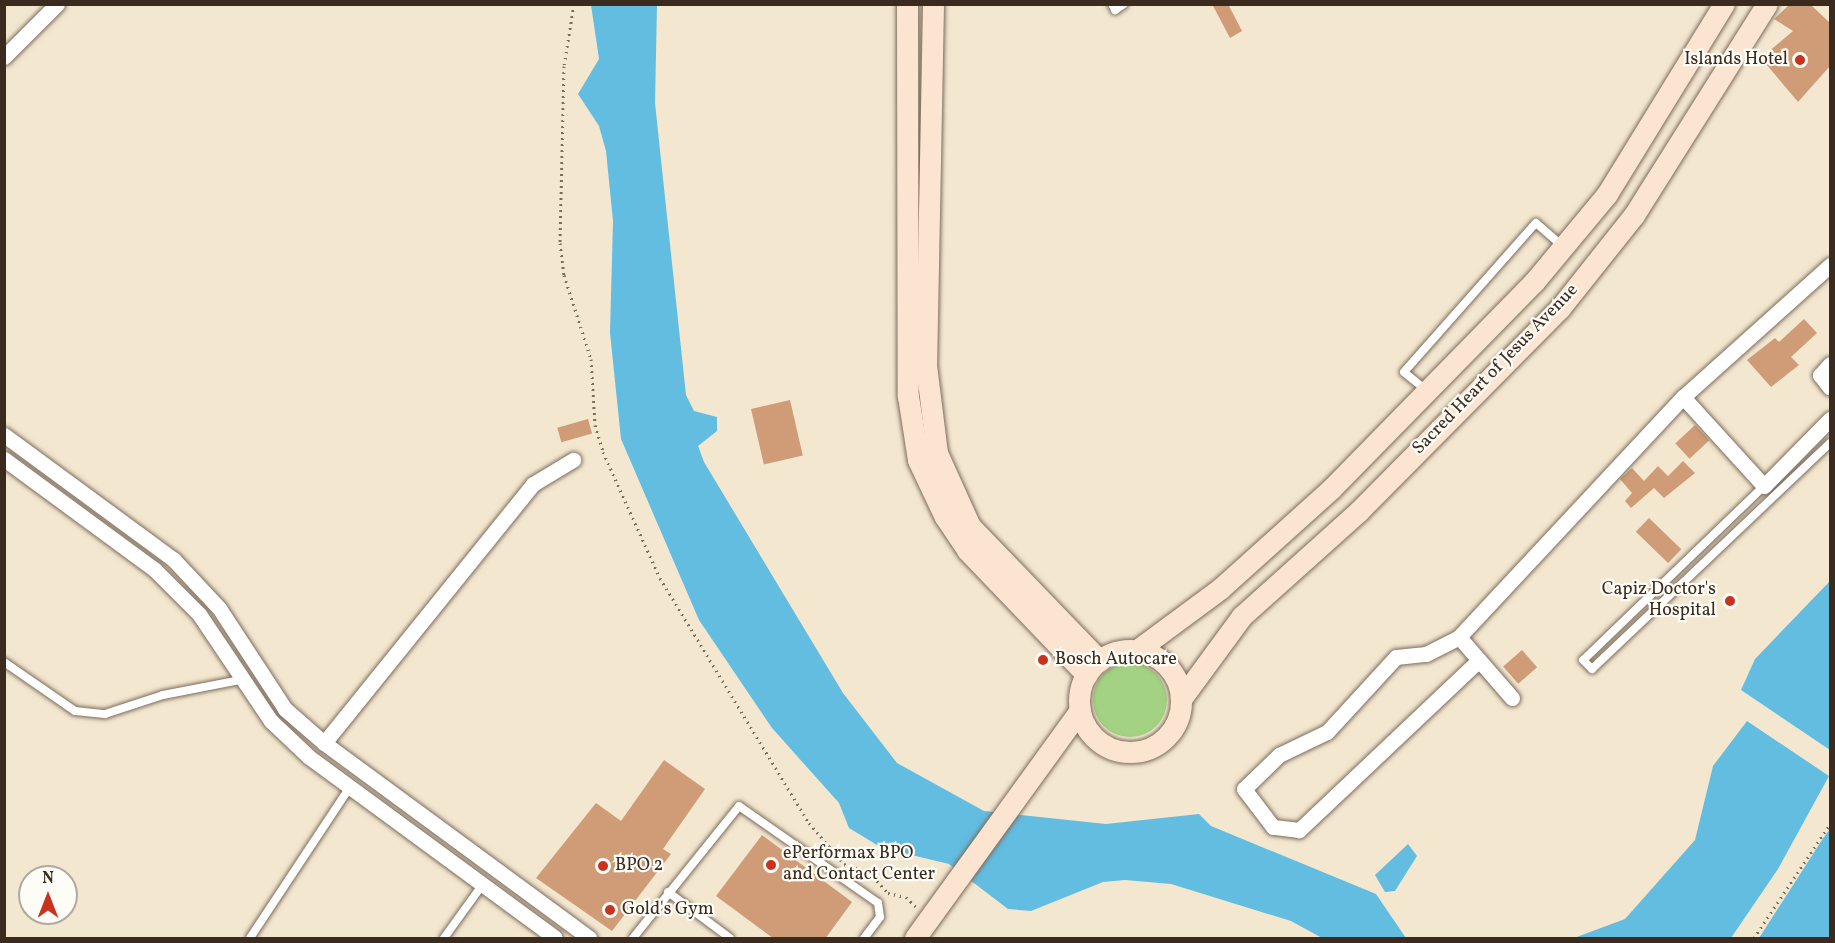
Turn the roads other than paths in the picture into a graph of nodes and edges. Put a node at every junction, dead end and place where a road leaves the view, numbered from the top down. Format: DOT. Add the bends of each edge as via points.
graph roads {
  1 [pos="57,4"];
  2 [pos="907,4"];
  3 [pos="933,4"];
  4 [pos="1112,4"];
  5 [pos="1124,4"];
  6 [pos="1724,4"];
  7 [pos="1767,4"];
  8 [pos="4,57"];
  9 [pos="1669,96"];
  10 [pos="1697,113"];
  11 [pos="1563,247"];
  12 [pos="1830,265"];
  13 [pos="1830,364"];
  14 [pos="1830,388"];
  15 [pos="1426,391"];
  16 [pos="1683,398"];
  17 [pos="1830,419"];
  18 [pos="4,435"];
  19 [pos="1830,443"];
  20 [pos="4,459"];
  21 [pos="573,460"];
  22 [pos="1764,486"];
  23 [pos="1459,637"];
  24 [pos="1136,651"];
  25 [pos="1479,660"];
  26 [pos="4,662"];
  27 [pos="1093,668"];
  28 [pos="257,670"];
  29 [pos="240,680"];
  30 [pos="1512,698"];
  31 [pos="1181,699"];
  32 [pos="1080,710"];
  33 [pos="324,743"];
  34 [pos="350,787"];
  35 [pos="491,871"];
  36 [pos="480,888"];
  37 [pos="668,892"];
  38 [pos="547,911"];
  39 [pos="536,924"];
  40 [pos="250,939"];
  41 [pos="444,939"];
  42 [pos="555,939"];
  43 [pos="589,939"];
  44 [pos="633,939"];
  45 [pos="730,939"];
  46 [pos="864,939"];
  47 [pos="915,939"];
  1 -- 8 [label="street"];
  2 -- 27 [label="main road" via="908,396 918,460 945,518 968,550"];
  3 -- 27 [label="main road" via="926,365 937,453 970,526"];
  4 -- 5 [label="lane" via="1115,10"];
  6 -- 9 [label="main road, Sacred Heart of Jesus Avenue"];
  7 -- 10 [label="main road, Sacred Heart of Jesus Avenue"];
  9 -- 10 [label="main road"];
  9 -- 11 [label="main road, Sacred Heart of Jesus Avenue" via="1607,194"];
  10 -- 31 [label="main road, Sacred Heart of Jesus Avenue" via="1634,215 1560,308 1359,511 1242,616"];
  11 -- 15 [label="main road, Sacred Heart of Jesus Avenue"];
  11 -- 15 [label="lane" via="1536,223 1404,372"];
  12 -- 16 [label="street"];
  13 -- 14 [label="street" via="1820,375"];
  15 -- 24 [label="main road, Sacred Heart of Jesus Avenue" via="1314,505 1221,588"];
  16 -- 22 [label="street"];
  16 -- 23 [label="street"];
  17 -- 22 [label="street"];
  18 -- 28 [label="street" via="173,559 219,608"];
  19 -- 22 [label="lane" via="1592,669 1583,660"];
  20 -- 29 [label="street" via="154,569 199,614"];
  21 -- 33 [label="street" via="532,484"];
  23 -- 25 [label="street"];
  23 -- 25 [label="street" via="1426,654 1396,657 1327,732 1279,755 1244,789 1273,827 1299,830"];
  24 -- 27 [label="main road"];
  24 -- 31 [label="main road" via="1167,667"];
  25 -- 30 [label="street"];
  26 -- 29 [label="lane" via="75,711 105,714 163,695"];
  27 -- 32 [label="main road"];
  28 -- 29 [label="street"];
  28 -- 33 [label="street" via="285,710"];
  29 -- 34 [label="street" via="286,735"];
  31 -- 32 [label="main road" via="1179,716 1166,738 1135,752 1110,748 1096,739"];
  32 -- 47 [label="main road" via="927,917"];
  33 -- 35 [label="street"];
  34 -- 36 [label="street"];
  34 -- 40 [label="lane"];
  35 -- 36 [label="street"];
  35 -- 38 [label="street"];
  36 -- 39 [label="street"];
  36 -- 41 [label="lane"];
  37 -- 44 [label="lane"];
  37 -- 45 [label="lane"];
  37 -- 46 [label="lane" via="731,811 747,807 878,903 880,917"];
  38 -- 39 [label="street"];
  38 -- 43 [label="street"];
  39 -- 42 [label="street"];
}
